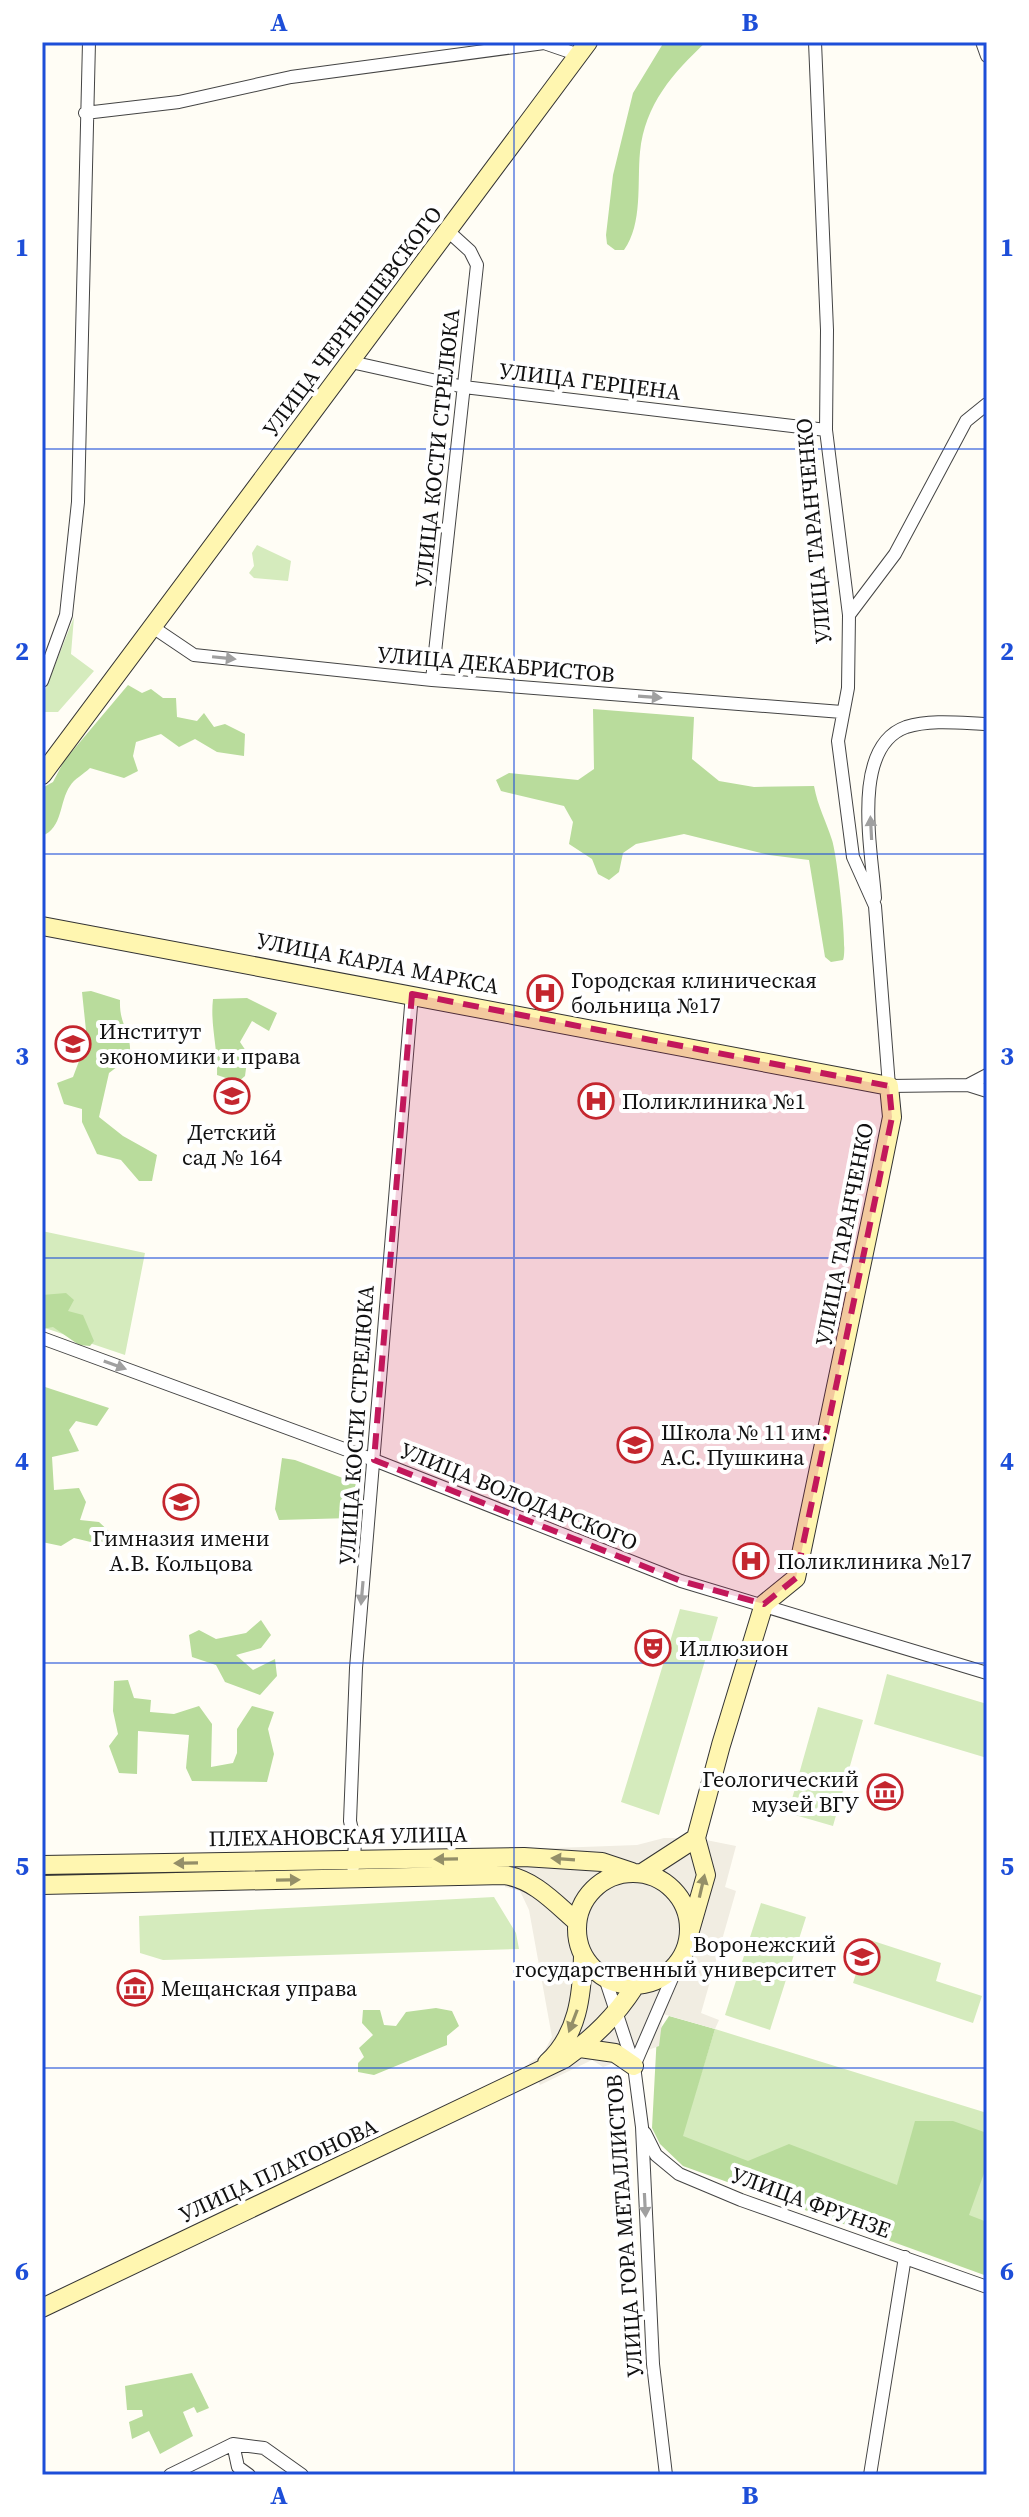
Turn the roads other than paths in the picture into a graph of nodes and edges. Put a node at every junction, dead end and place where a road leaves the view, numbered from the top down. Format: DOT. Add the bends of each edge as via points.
graph roads {
  1 [pos="89,42"];
  2 [pos="815,42"];
  3 [pos="982,42"];
  4 [pos="584,48"];
  5 [pos="987,56"];
  6 [pos="85,113"];
  7 [pos="448,231"];
  8 [pos="351,362"];
  9 [pos="464,387"];
  10 [pos="987,404"];
  11 [pos="826,430"];
  12 [pos="849,615"];
  13 [pos="154,628"];
  14 [pos="432,680"];
  15 [pos="42,681"];
  16 [pos="842,712"];
  17 [pos="987,724"];
  18 [pos="42,775"];
  19 [pos="875,906"];
  20 [pos="42,926"];
  21 [pos="412,994"];
  22 [pos="987,1075"];
  23 [pos="968,1085"];
  24 [pos="889,1086"];
  25 [pos="987,1091"];
  26 [pos="42,1338"];
  27 [pos="374,1460"];
  28 [pos="764,1604"];
  29 [pos="987,1673"];
  30 [pos="696,1838"];
  31 [pos="42,1865"];
  32 [pos="353,1869"];
  33 [pos="637,1873"];
  34 [pos="42,1885"];
  35 [pos="577,1922"];
  36 [pos="689,1934"];
  37 [pos="583,1956"];
  38 [pos="679,1962"];
  39 [pos="605,1978"];
  40 [pos="635,1986"];
  41 [pos="618,2013"];
  42 [pos="580,2048"];
  43 [pos="634,2066"];
  44 [pos="535,2075"];
  45 [pos="642,2127"];
  46 [pos="905,2257"];
  47 [pos="987,2287"];
  48 [pos="42,2308"];
  49 [pos="233,2444"];
  50 [pos="170,2475"];
  51 [pos="249,2475"];
  52 [pos="302,2475"];
  53 [pos="666,2475"];
  54 [pos="870,2475"];
  1 -- 6 [label="street"];
  2 -- 11 [label="street, УЛИЦА ТАРАНЧЕНКО"];
  3 -- 5 [label="street"];
  4 -- 6 [label="street" via="544,43 291,77 179,102"];
  4 -- 7 [label="street, УЛИЦА ЧЕРНЫШЕВСКОГО"];
  6 -- 15 [label="street" via="78,502 66,615"];
  7 -- 8 [label="street, УЛИЦА ЧЕРНЫШЕВСКОГО"];
  7 -- 9 [label="street, УЛИЦА КОСТИ СТРЕЛЮКА" via="477,265"];
  8 -- 9 [label="street, УЛИЦА ГЕРЦЕНА"];
  8 -- 13 [label="street, УЛИЦА ЧЕРНЫШЕВСКОГО"];
  9 -- 11 [label="street, УЛИЦА ГЕРЦЕНА"];
  9 -- 14 [label="street, УЛИЦА КОСТИ СТРЕЛЮКА"];
  10 -- 12 [label="street" via="966,421 895,554"];
  11 -- 12 [label="street, УЛИЦА ТАРАНЧЕНКО"];
  12 -- 16 [label="street, УЛИЦА ТАРАНЧЕНКО" via="848,688"];
  13 -- 14 [label="street, УЛИЦА ДЕКАБРИСТОВ, one-way" via="194,655"];
  13 -- 18 [label="street, УЛИЦА ЧЕРНЫШЕВСКОГО"];
  14 -- 16 [label="street, УЛИЦА ДЕКАБРИСТОВ, one-way"];
  16 -- 19 [label="street, УЛИЦА ТАРАНЧЕНКО" via="838,741 853,857"];
  19 -- 17 [label="street, one-way" via="868,786 878,752 889,736 906,727"];
  19 -- 24 [label="street, УЛИЦА ТАРАНЧЕНКО"];
  20 -- 21 [label="street, УЛИЦА КАРЛА МАРКСА"];
  21 -- 24 [label="street, УЛИЦА КАРЛА МАРКСА"];
  21 -- 27 [label="street, УЛИЦА КОСТИ СТРЕЛЮКА"];
  22 -- 23 [label="street, УЛИЦА КАРЛА МАРКСА"];
  23 -- 24 [label="street, УЛИЦА КАРЛА МАРКСА"];
  23 -- 25 [label="street"];
  24 -- 28 [label="street, УЛИЦА ТАРАНЧЕНКО" via="892,1117 796,1578"];
  26 -- 27 [label="street, УЛИЦА ВОЛОДАРСКОГО, one-way"];
  27 -- 28 [label="street, УЛИЦА ВОЛОДАРСКОГО" via="681,1581"];
  27 -- 32 [label="street, УЛИЦА КОСТИ СТРЕЛЮКА, one-way" via="356,1668"];
  28 -- 29 [label="street, УЛИЦА ВОЛОДАРСКОГО"];
  28 -- 30 [label="street"];
  30 -- 33 [label="street"];
  36 -- 30 [label="street, one-way" via="706,1875"];
  32 -- 31 [label="street, ПЛЕХАНОВСКАЯ УЛИЦА, one-way"];
  33 -- 32 [label="street, ПЛЕХАНОВСКАЯ УЛИЦА, one-way" via="602,1862 560,1858"];
  34 -- 32 [label="street, ПЛЕХАНОВСКАЯ УЛИЦА, one-way"];
  32 -- 35 [label="street, ПЛЕХАНОВСКАЯ УЛИЦА" via="516,1877"];
  33 -- 35 [label="street" via="606,1879 595,1887"];
  33 -- 36 [label="street" via="660,1879 675,1892 684,1904"];
  35 -- 37 [label="street"];
  36 -- 38 [label="street"];
  37 -- 39 [label="street"];
  37 -- 44 [label="street, УЛИЦА ПЛАТОНОВА, one-way" via="574,2024 558,2053"];
  38 -- 40 [label="street" via="656,1981"];
  38 -- 43 [label="street"];
  39 -- 40 [label="street"];
  39 -- 41 [label="street, УЛИЦА ГОРА МЕТАЛЛИСТОВ"];
  40 -- 41 [label="street, УЛИЦА ПЛАТОНОВА"];
  41 -- 42 [label="street, УЛИЦА ПЛАТОНОВА"];
  41 -- 43 [label="street, УЛИЦА ГОРА МЕТАЛЛИСТОВ"];
  42 -- 43 [label="street" via="615,2053"];
  42 -- 44 [label="street, УЛИЦА ПЛАТОНОВА"];
  43 -- 45 [label="street, УЛИЦА ГОРА МЕТАЛЛИСТОВ"];
  44 -- 48 [label="street, УЛИЦА ПЛАТОНОВА"];
  45 -- 46 [label="street, УЛИЦА ФРУНЗЕ" via="656,2155 679,2174"];
  45 -- 53 [label="street, УЛИЦА ГОРА МЕТАЛЛИСТОВ, one-way" via="653,2364"];
  46 -- 47 [label="street, УЛИЦА ФРУНЗЕ"];
  46 -- 54 [label="street"];
  49 -- 50 [label="street"];
  49 -- 51 [label="street" via="238,2467"];
  49 -- 52 [label="street" via="264,2448"];
}
